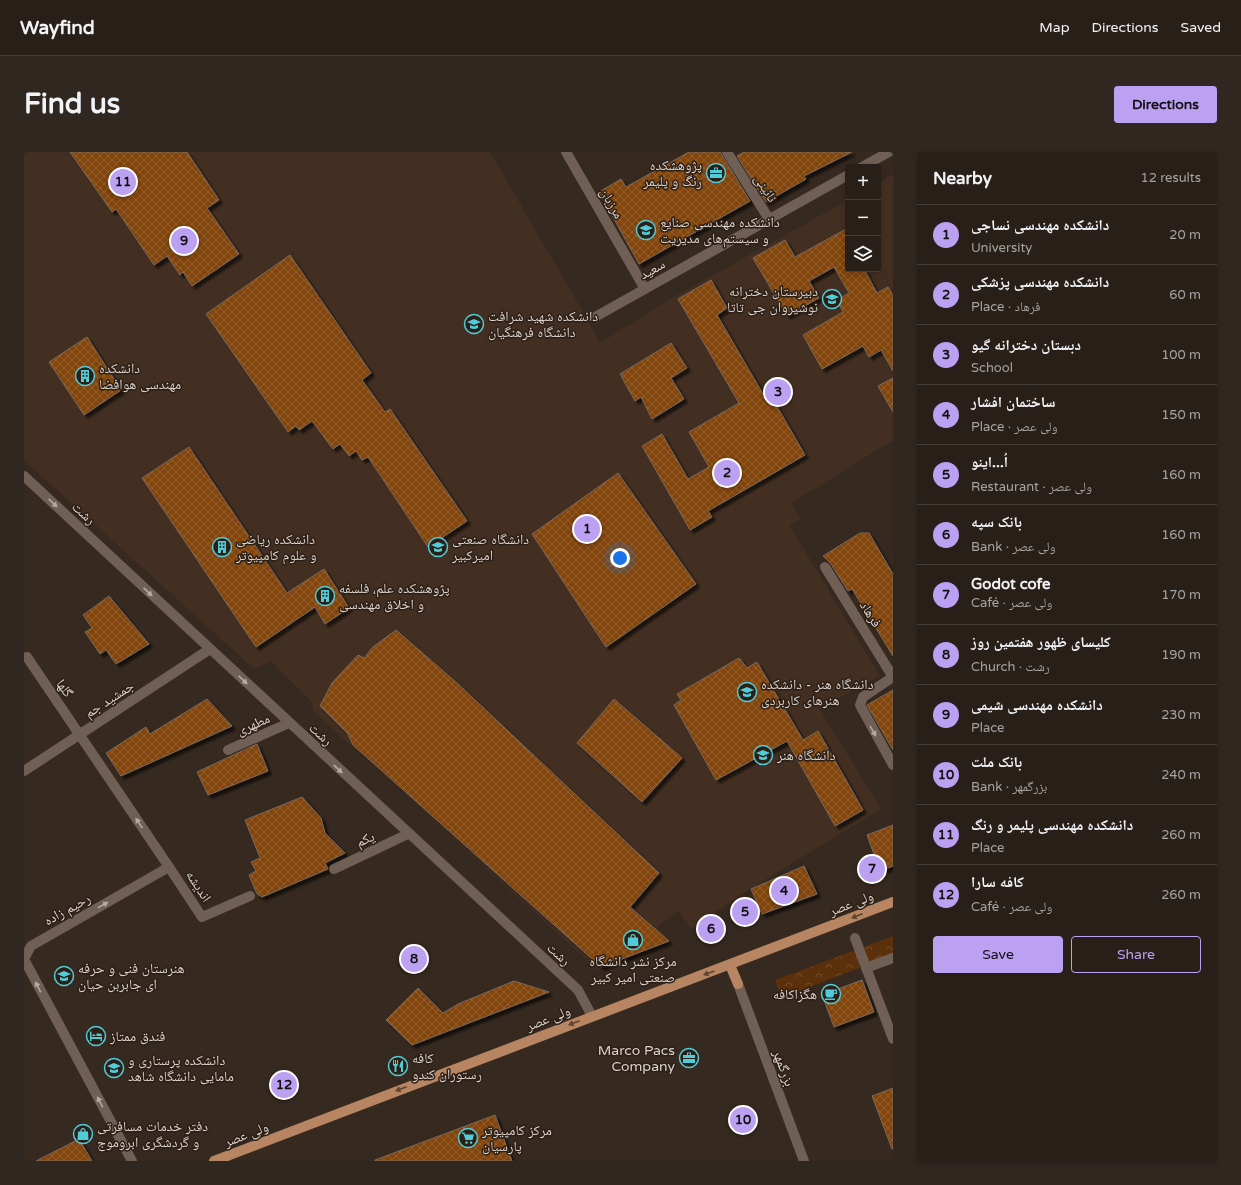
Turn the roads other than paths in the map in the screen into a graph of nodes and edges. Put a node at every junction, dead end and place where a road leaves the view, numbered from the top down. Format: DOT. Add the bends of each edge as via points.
graph roads {
  1 [pos="566,152"];
  2 [pos="727,152"];
  3 [pos="889,152"];
  4 [pos="867,164"];
  5 [pos="845,177"];
  6 [pos="769,219"];
  7 [pos="645,289"];
  8 [pos="595,317"];
  9 [pos="24,476"];
  10 [pos="825,567"];
  11 [pos="210,649"];
  12 [pos="27,657"];
  13 [pos="893,677"];
  14 [pos="289,723"];
  15 [pos="80,734"];
  16 [pos="228,750"];
  17 [pos="893,765"];
  18 [pos="24,771"];
  19 [pos="408,834"];
  20 [pos="169,867"];
  21 [pos="334,869"];
  22 [pos="250,896"];
  23 [pos="893,902"];
  24 [pos="854,938"];
  25 [pos="893,958"];
  26 [pos="730,965"];
  27 [pos="866,968"];
  28 [pos="738,984"];
  29 [pos="592,1016"];
  30 [pos="893,1039"];
  31 [pos="132,1161"];
  32 [pos="214,1161"];
  33 [pos="804,1161"];
  1 -- 7 [label="street, مرزبان"];
  2 -- 6 [label="street, نائینی"];
  3 -- 4 [label="street"];
  5 -- 6 [label="street, سعید"];
  6 -- 7 [label="street, سعید"];
  7 -- 8 [label="street, سعید"];
  9 -- 11 [label="street, رشت, one-way"];
  10 -- 13 [label="street, فرهاد"];
  11 -- 14 [label="street, رشت, one-way"];
  11 -- 15 [label="street, جمشید جم"];
  12 -- 15 [label="street, گلها"];
  13 -- 17 [label="street, one-way" via="863,696 860,705"];
  14 -- 16 [label="street, مطهری"];
  14 -- 19 [label="street, رشت, one-way"];
  15 -- 18 [label="street, جمشید جم"];
  20 -- 15 [label="street, one-way"];
  19 -- 21 [label="street, یکم"];
  19 -- 29 [label="street, رشت" via="578,990"];
  20 -- 22 [label="street, اندیشه" via="202,917"];
  31 -- 20 [label="street, رحیم زاده, one-way" via="24,959 31,946"];
  23 -- 26 [label="main road, ولی عصر, one-way"];
  24 -- 27 [label="street"];
  25 -- 27 [label="street"];
  26 -- 28 [label="main road"];
  26 -- 29 [label="main road, ولی عصر, one-way"];
  27 -- 30 [label="street"];
  28 -- 33 [label="street, بزرگمهر"];
  29 -- 32 [label="main road, ولی عصر, one-way"];
}
